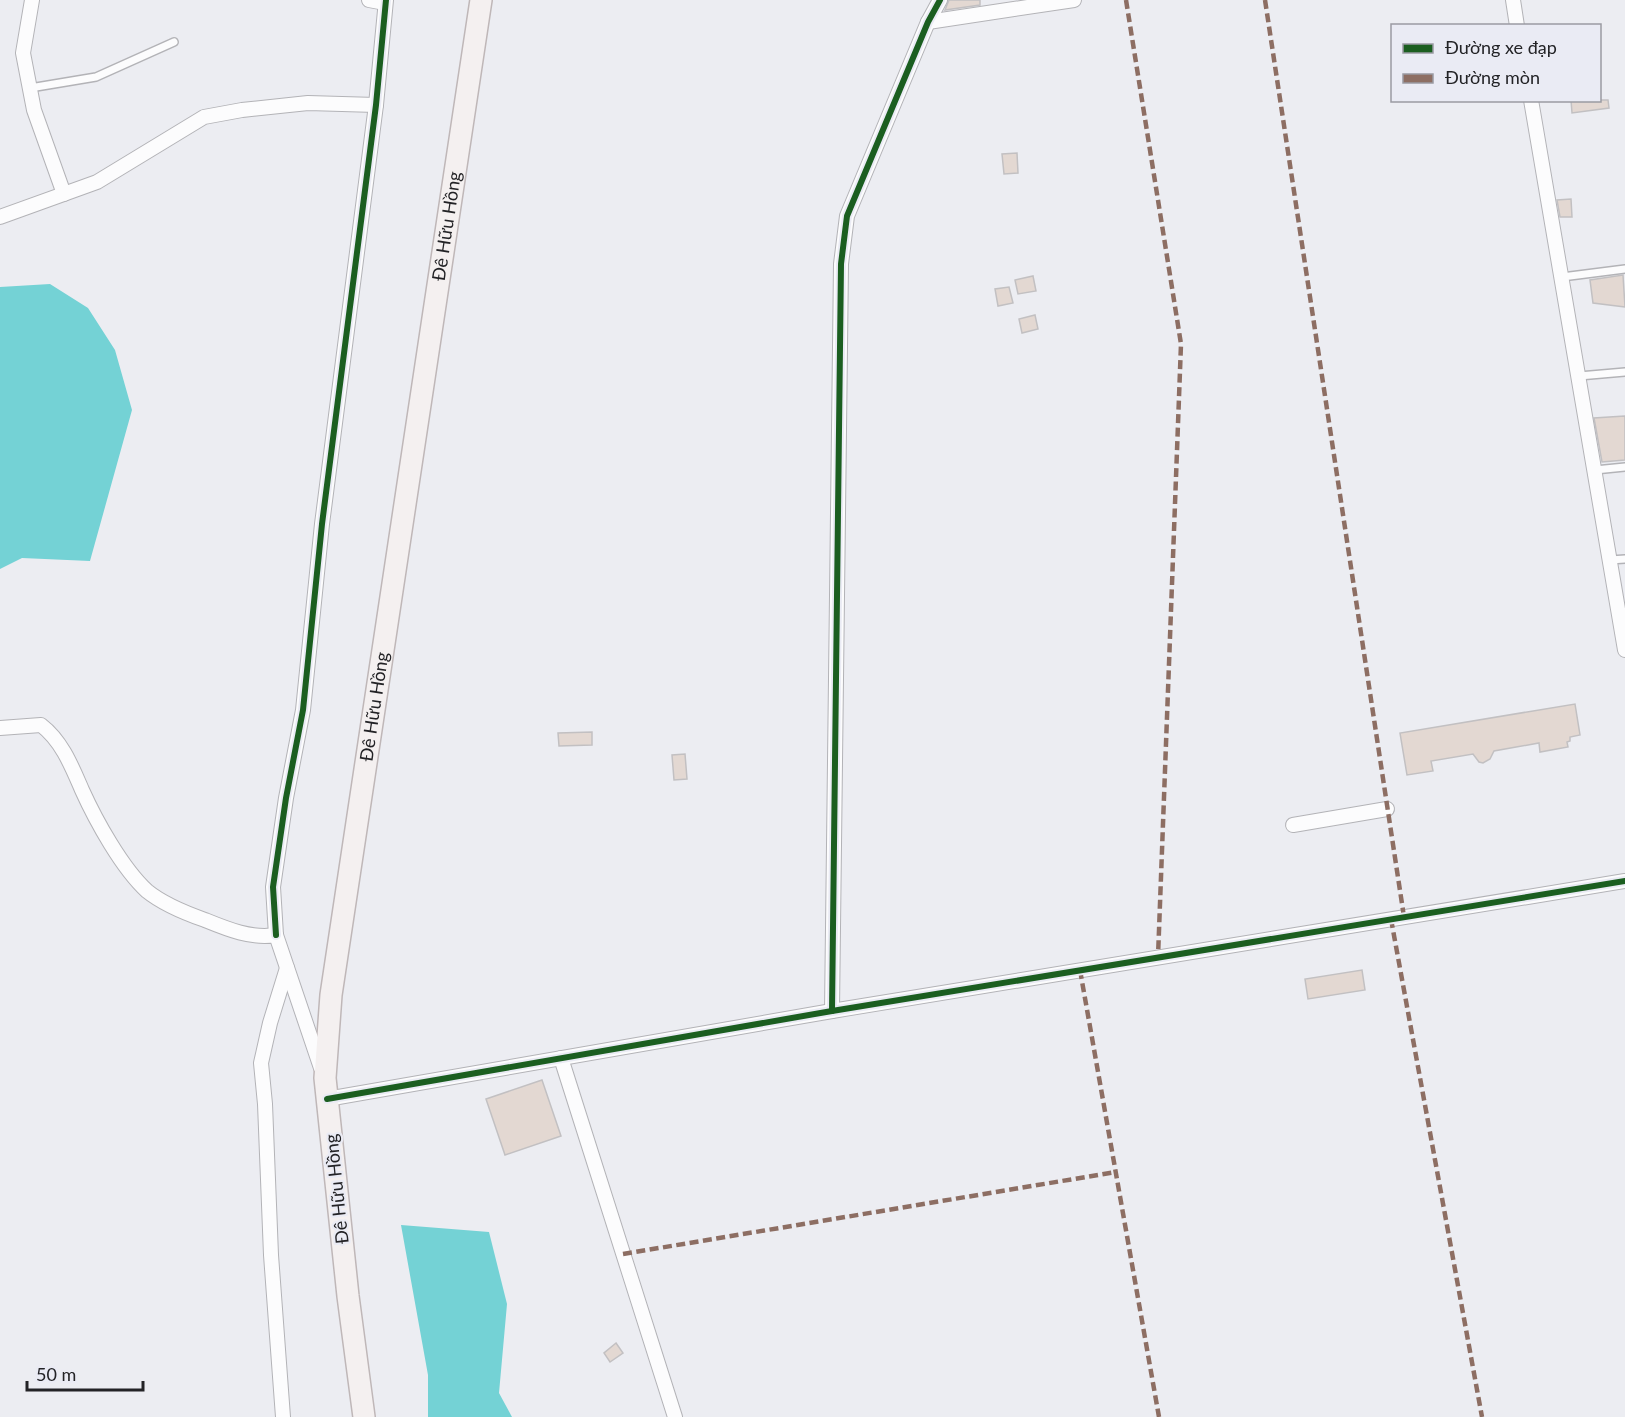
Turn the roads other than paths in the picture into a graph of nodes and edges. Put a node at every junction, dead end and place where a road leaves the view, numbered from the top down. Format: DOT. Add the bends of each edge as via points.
graph roads {
  1 [pos="32,0"];
  2 [pos="369,0"];
  3 [pos="481,0"];
  4 [pos="940,0"];
  5 [pos="1074,0"];
  6 [pos="1513,0"];
  7 [pos="385,1"];
  8 [pos="928,22"];
  9 [pos="1517,24"];
  10 [pos="174,42"];
  11 [pos="30,88"];
  12 [pos="1531,102"];
  13 [pos="376,105"];
  14 [pos="64,194"];
  15 [pos="0,217"];
  16 [pos="1625,269"];
  17 [pos="1562,277"];
  18 [pos="1625,372"];
  19 [pos="1579,376"];
  20 [pos="1625,467"];
  21 [pos="1595,470"];
  22 [pos="1625,559"];
  23 [pos="1610,560"];
  24 [pos="1625,650"];
  25 [pos="0,728"];
  26 [pos="1387,809"];
  27 [pos="1293,825"];
  28 [pos="1625,881"];
  29 [pos="276,935"];
  30 [pos="287,968"];
  31 [pos="832,1011"];
  32 [pos="561,1058"];
  33 [pos="326,1089"];
  34 [pos="283,1417"];
  35 [pos="364,1417"];
  36 [pos="675,1417"];
  1 -- 11 [label="street" via="23,53"];
  2 -- 7 [label="street"];
  3 -- 33 [label="main road, Đê Hữu Hồng" via="332,995"];
  4 -- 8 [label="street"];
  5 -- 8 [label="street"];
  6 -- 9 [label="street"];
  7 -- 13 [label="street"];
  8 -- 31 [label="street" via="847,216 841,264"];
  10 -- 11 [label="lane" via="96,77"];
  11 -- 14 [label="street"];
  12 -- 17 [label="street"];
  13 -- 14 [label="street" via="308,104 204,117 98,182"];
  13 -- 29 [label="street" via="321,524 303,710 273,887"];
  14 -- 15 [label="street"];
  16 -- 17 [label="lane"];
  17 -- 19 [label="street"];
  18 -- 19 [label="lane"];
  19 -- 21 [label="street"];
  20 -- 21 [label="lane"];
  21 -- 23 [label="street"];
  22 -- 23 [label="lane"];
  23 -- 24 [label="street"];
  25 -- 29 [label="street" via="41,725 54,735 93,813 123,861 148,891 179,910 230,930 263,937"];
  26 -- 27 [label="street"];
  28 -- 31 [label="street"];
  29 -- 30 [label="street"];
  30 -- 33 [label="street"];
  30 -- 34 [label="street" via="261,1063"];
  31 -- 32 [label="street"];
  32 -- 33 [label="street"];
  32 -- 36 [label="street"];
  33 -- 35 [label="main road, Đê Hữu Hồng"];
}
